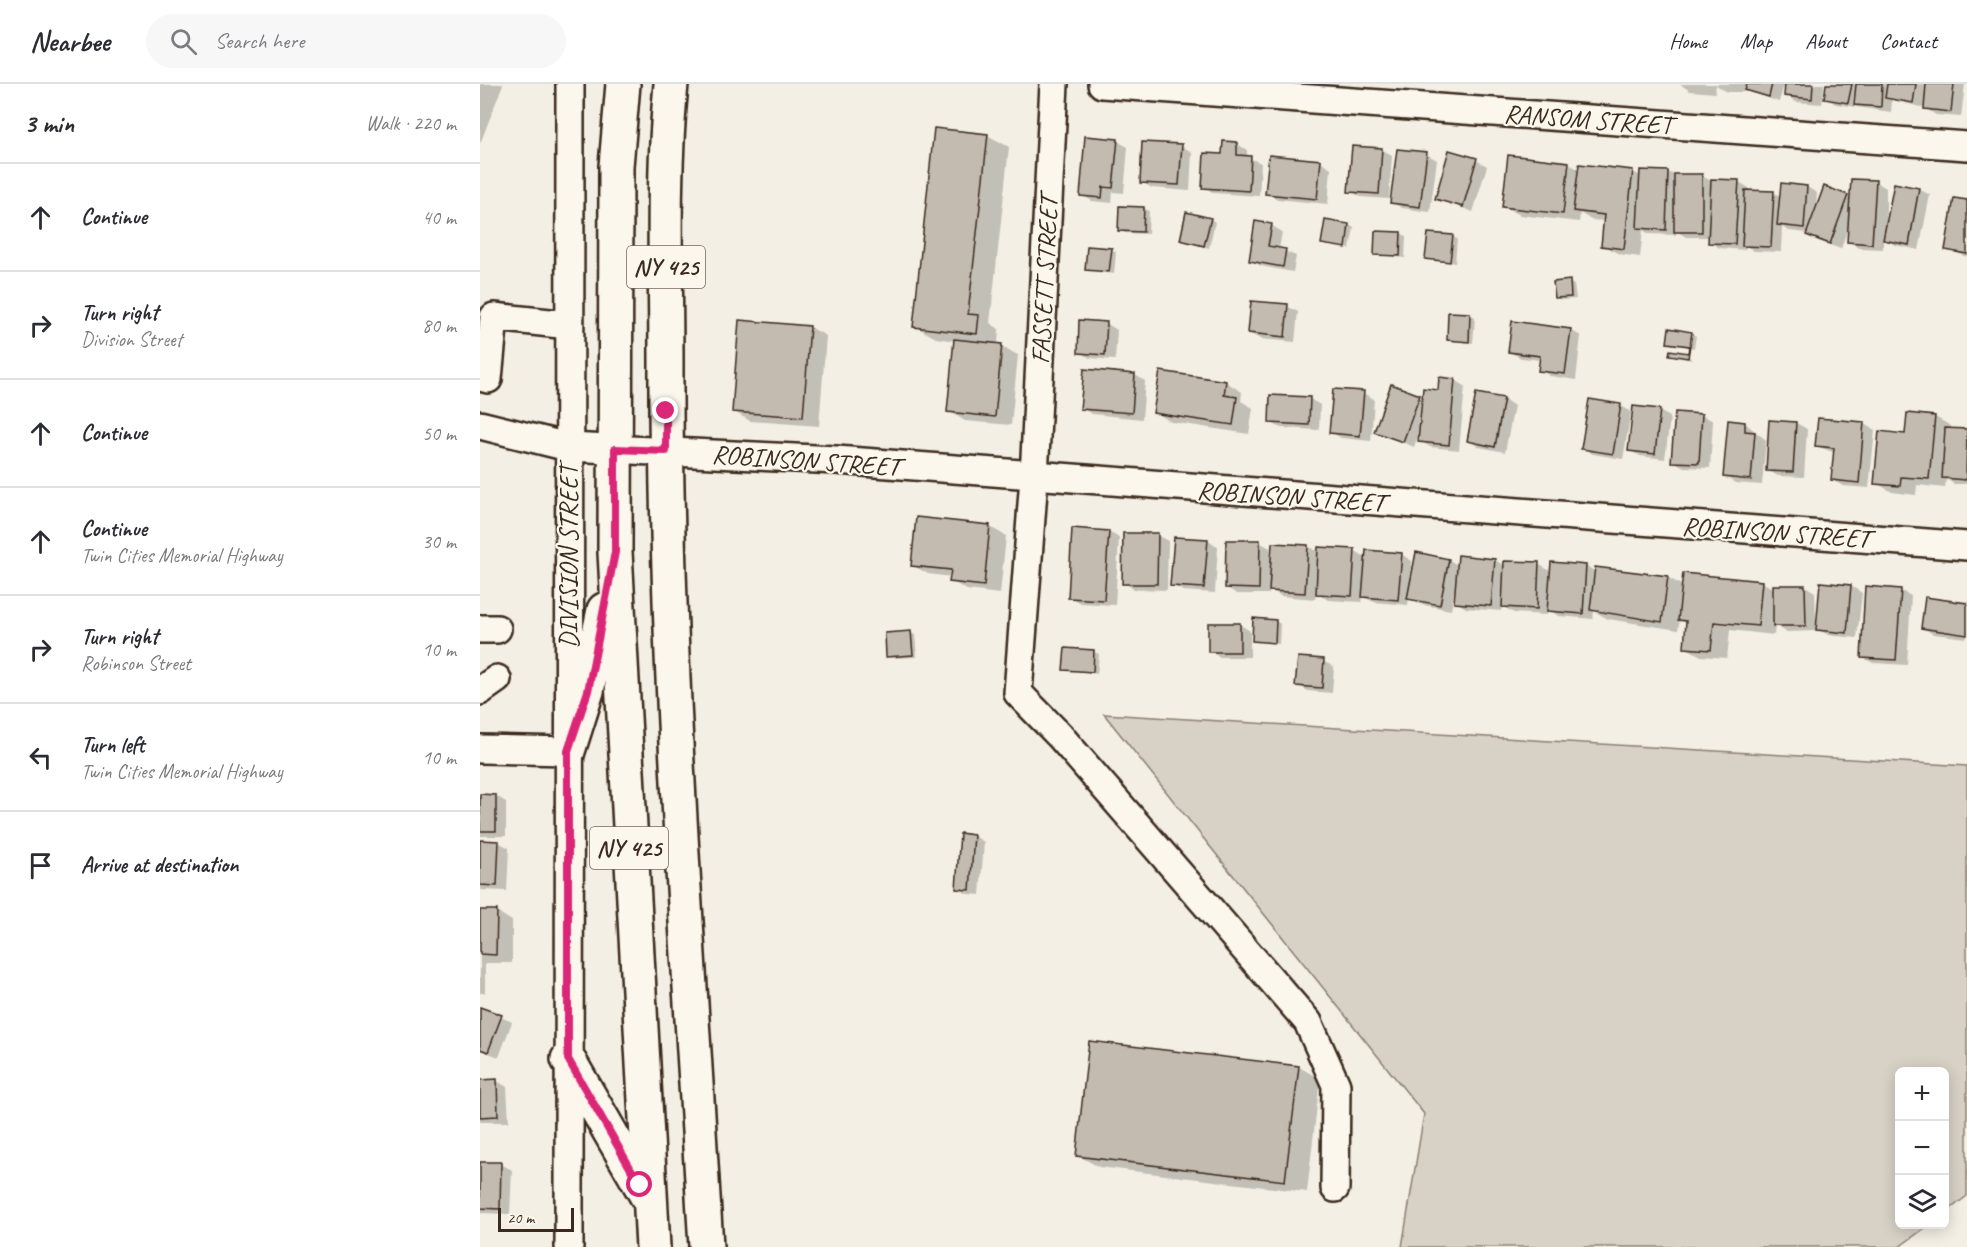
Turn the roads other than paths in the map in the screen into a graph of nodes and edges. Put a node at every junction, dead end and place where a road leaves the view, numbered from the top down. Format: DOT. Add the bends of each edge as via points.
graph roads {
  1 [pos="570,84"];
  2 [pos="622,84"];
  3 [pos="672,84"];
  4 [pos="1054,84"];
  5 [pos="1102,84"];
  6 [pos="1967,146"];
  7 [pos="569,325"];
  8 [pos="480,377"];
  9 [pos="480,425"];
  10 [pos="568,447"];
  11 [pos="615,449"];
  12 [pos="666,451"];
  13 [pos="1034,477"];
  14 [pos="1967,546"];
  15 [pos="615,552"];
  16 [pos="480,749"];
  17 [pos="568,751"];
  18 [pos="568,1059"];
  19 [pos="1335,1188"];
  20 [pos="651,1204"];
  21 [pos="569,1247"];
  22 [pos="653,1247"];
  23 [pos="706,1247"];
  1 -- 7 [label="street, DIVISION STREET"];
  2 -- 11 [label="main road, NY 425" via="616,166"];
  3 -- 12 [label="main road, NY 425" via="666,199"];
  4 -- 13 [label="street, FASSETT STREET"];
  5 -- 6 [label="street, RANSOM STREET"];
  7 -- 8 [label="street" via="494,316 488,379"];
  7 -- 10 [label="street, DIVISION STREET"];
  9 -- 10 [label="street, ROBINSON STREET"];
  10 -- 11 [label="street, ROBINSON STREET"];
  10 -- 17 [label="street, DIVISION STREET"];
  11 -- 12 [label="street, ROBINSON STREET"];
  11 -- 15 [label="main road, NY 425"];
  12 -- 13 [label="street, ROBINSON STREET" via="836,460"];
  12 -- 23 [label="main road, NY 425" via="674,726"];
  13 -- 14 [label="street, ROBINSON STREET"];
  13 -- 19 [label="street, FASSETT STREET" via="1018,693 1060,736 1308,1022 1336,1085"];
  15 -- 17 [label="main road" via="588,691"];
  15 -- 20 [label="main road, NY 425"];
  16 -- 17 [label="street"];
  17 -- 18 [label="street, DIVISION STREET"];
  18 -- 20 [label="main road"];
  18 -- 21 [label="street, DIVISION STREET"];
  20 -- 22 [label="main road, NY 425"];
}
